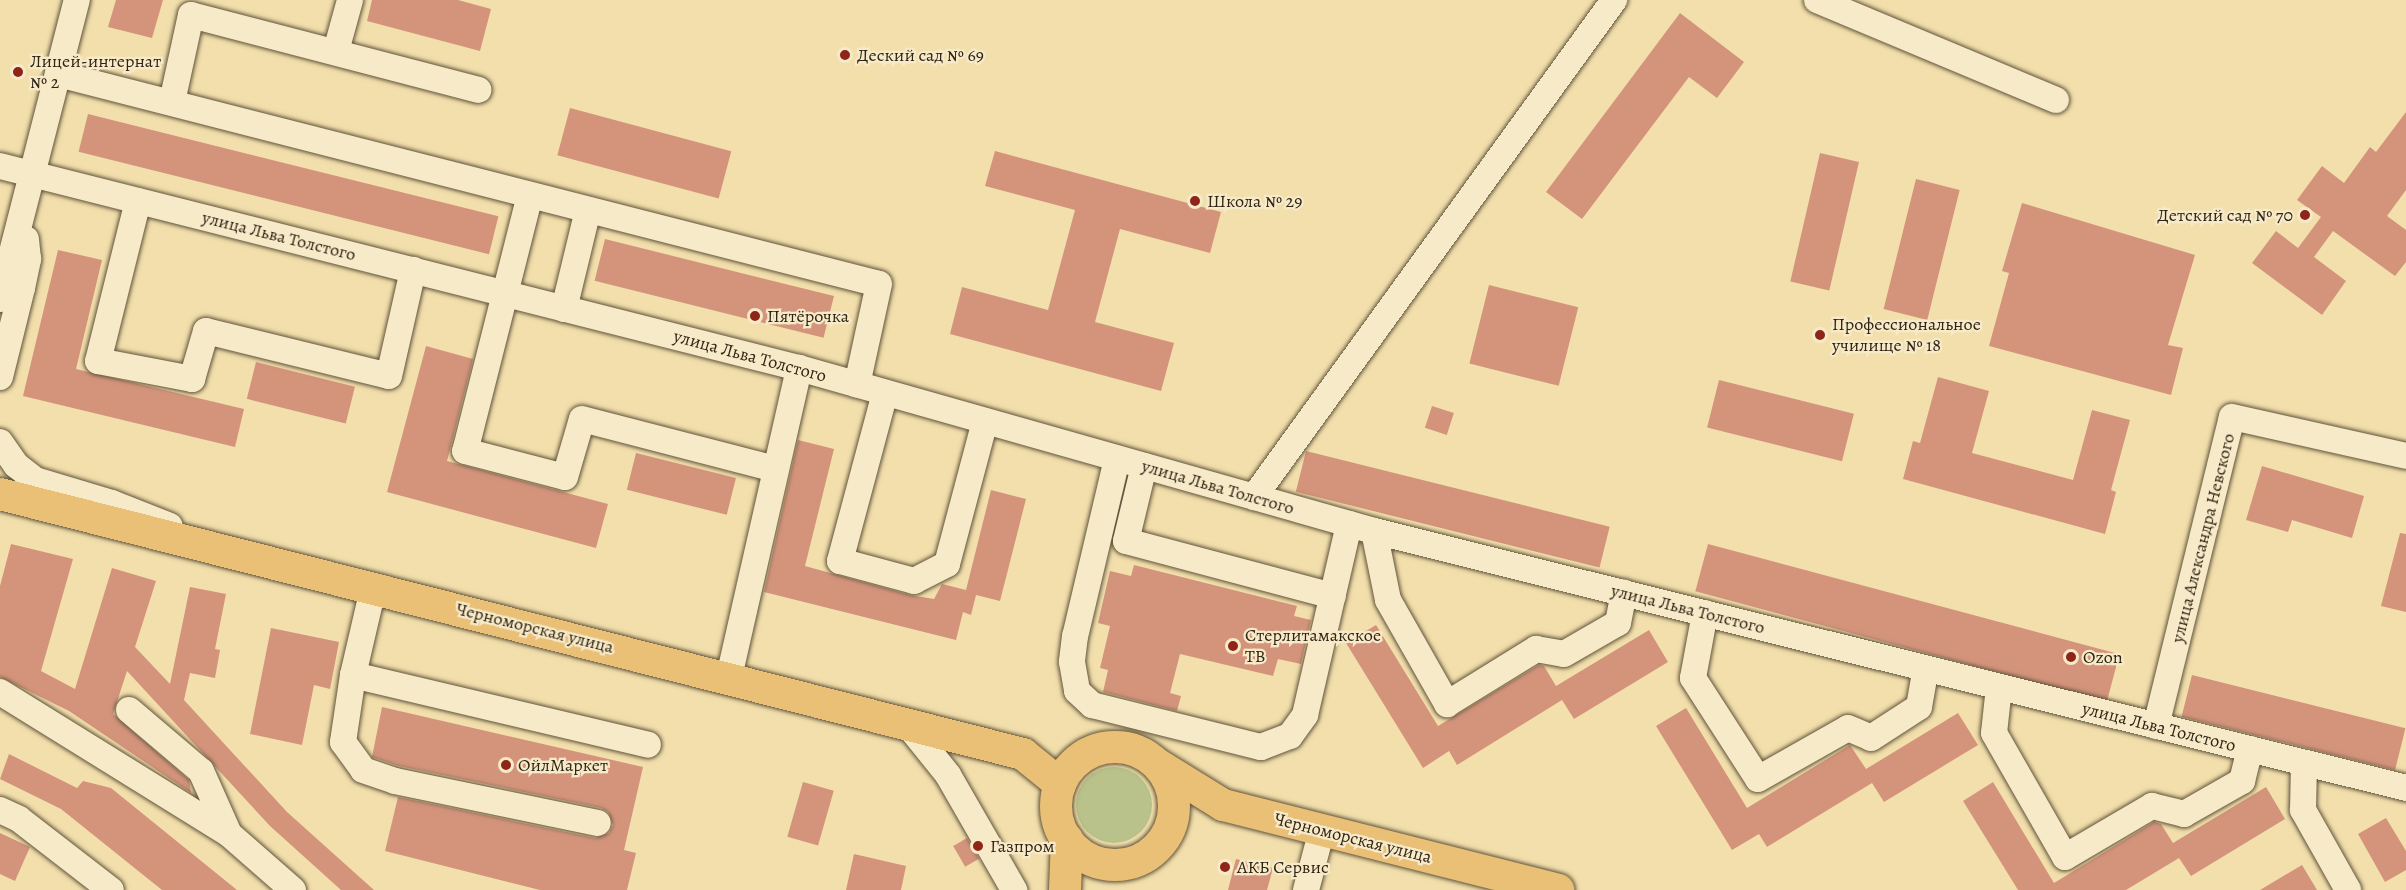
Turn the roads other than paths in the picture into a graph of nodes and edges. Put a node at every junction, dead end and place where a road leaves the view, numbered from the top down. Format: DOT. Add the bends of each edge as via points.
graph roads {
  1 [pos="77,0"];
  2 [pos="350,0"];
  3 [pos="1614,0"];
  4 [pos="1817,0"];
  5 [pos="336,51"];
  6 [pos="58,74"];
  7 [pos="478,90"];
  8 [pos="2055,100"];
  9 [pos="172,102"];
  10 [pos="0,166"];
  11 [pos="33,173"];
  12 [pos="530,195"];
  13 [pos="138,201"];
  14 [pos="23,209"];
  15 [pos="588,210"];
  16 [pos="0,252"];
  17 [pos="413,270"];
  18 [pos="505,294"];
  19 [pos="0,299"];
  20 [pos="564,309"];
  21 [pos="799,368"];
  22 [pos="0,377"];
  23 [pos="856,385"];
  24 [pos="885,393"];
  25 [pos="986,421"];
  26 [pos="0,441"];
  27 [pos="2406,456"];
  28 [pos="1117,459"];
  29 [pos="1144,466"];
  30 [pos="776,469"];
  31 [pos="0,494"];
  32 [pos="1254,497"];
  33 [pos="1349,524"];
  34 [pos="1374,531"];
  35 [pos="202,544"];
  36 [pos="373,589"];
  37 [pos="1624,593"];
  38 [pos="1333,596"];
  39 [pos="1705,614"];
  40 [pos="1926,669"];
  41 [pos="353,675"];
  42 [pos="729,677"];
  43 [pos="1999,687"];
  44 [pos="0,692"];
  45 [pos="129,710"];
  46 [pos="908,725"];
  47 [pos="2156,726"];
  48 [pos="648,745"];
  49 [pos="1104,748"];
  50 [pos="2250,749"];
  51 [pos="1023,754"];
  52 [pos="2304,763"];
  53 [pos="1157,764"];
  54 [pos="1060,784"];
  55 [pos="2406,788"];
  56 [pos="1223,805"];
  57 [pos="0,810"];
  58 [pos="598,823"];
  59 [pos="1322,830"];
  60 [pos="1167,833"];
  61 [pos="229,834"];
  62 [pos="1067,839"];
  63 [pos="1108,864"];
  64 [pos="111,890"];
  65 [pos="293,890"];
  66 [pos="1014,890"];
  67 [pos="1065,890"];
  68 [pos="1077,890"];
  69 [pos="1306,890"];
  70 [pos="1558,890"];
  71 [pos="2348,890"];
  1 -- 6 [label="street"];
  2 -- 5 [label="street"];
  3 -- 32 [label="street"];
  4 -- 8 [label="street"];
  5 -- 7 [label="street"];
  5 -- 9 [label="street" via="191,15"];
  6 -- 9 [label="street"];
  6 -- 11 [label="street"];
  9 -- 12 [label="street"];
  10 -- 11 [label="street, улица Льва Толстого"];
  11 -- 13 [label="street, улица Льва Толстого"];
  11 -- 14 [label="street"];
  12 -- 15 [label="street"];
  12 -- 18 [label="street"];
  13 -- 17 [label="street, улица Льва Толстого"];
  13 -- 17 [label="street" via="98,361 192,379 206,331 389,376"];
  14 -- 16 [label="street"];
  14 -- 19 [label="street"];
  14 -- 22 [label="street" via="28,258"];
  15 -- 20 [label="street"];
  15 -- 23 [label="street" via="879,284"];
  17 -- 18 [label="street, улица Льва Толстого"];
  18 -- 20 [label="street, улица Льва Толстого"];
  18 -- 30 [label="street" via="465,451 565,477 582,419"];
  20 -- 21 [label="street, улица Льва Толстого"];
  21 -- 23 [label="street, улица Льва Толстого"];
  21 -- 30 [label="street"];
  23 -- 24 [label="street, улица Льва Толстого"];
  24 -- 25 [label="street, улица Льва Толстого"];
  24 -- 25 [label="street" via="840,561 914,581 947,564"];
  25 -- 28 [label="street, улица Льва Толстого"];
  26 -- 35 [label="street" via="16,465 35,480 112,503"];
  27 -- 47 [label="street, улица Александра Невского" via="2232,417"];
  28 -- 29 [label="street, улица Льва Толстого"];
  28 -- 38 [label="street" via="1072,662 1077,691 1092,705 1261,747 1290,736 1305,715"];
  29 -- 32 [label="street, улица Льва Толстого"];
  29 -- 38 [label="street" via="1126,541"];
  30 -- 42 [label="street"];
  31 -- 35 [label="main road, Черноморская улица"];
  32 -- 33 [label="street, улица Льва Толстого"];
  33 -- 34 [label="street, улица Льва Толстого"];
  33 -- 38 [label="street"];
  34 -- 37 [label="street, улица Льва Толстого"];
  34 -- 37 [label="street" via="1388,600 1447,704 1536,649 1564,654 1618,623"];
  35 -- 36 [label="main road, Черноморская улица"];
  36 -- 41 [label="street"];
  36 -- 42 [label="main road, Черноморская улица"];
  37 -- 39 [label="street, улица Льва Толстого"];
  39 -- 40 [label="street, улица Льва Толстого"];
  39 -- 40 [label="street" via="1693,678 1758,779 1848,728 1871,738 1890,726 1919,707"];
  40 -- 43 [label="street, улица Льва Толстого"];
  41 -- 48 [label="street"];
  41 -- 58 [label="street" via="343,742 363,770 395,781"];
  42 -- 46 [label="main road, Черноморская улица"];
  43 -- 47 [label="street, улица Льва Толстого"];
  43 -- 50 [label="street" via="1994,733 2066,857 2152,806 2184,814 2242,781"];
  44 -- 61 [label="street"];
  45 -- 61 [label="street" via="201,771"];
  46 -- 51 [label="main road, Черноморская улица"];
  46 -- 66 [label="street" via="948,775"];
  47 -- 50 [label="street, улица Льва Толстого"];
  49 -- 51 [label="main road"];
  49 -- 53 [label="main road" via="1124,747"];
  49 -- 54 [label="main road" via="1086,754 1070,767"];
  50 -- 52 [label="street, улица Льва Толстого"];
  51 -- 54 [label="main road, Черноморская улица"];
  52 -- 55 [label="street, улица Льва Толстого"];
  52 -- 71 [label="street" via="2303,810"];
  53 -- 56 [label="main road, Черноморская улица"];
  53 -- 60 [label="main road" via="1174,797"];
  54 -- 62 [label="main road" via="1056,802 1058,822"];
  56 -- 59 [label="main road, Черноморская улица"];
  56 -- 60 [label="main road"];
  57 -- 64 [label="street" via="19,819"];
  59 -- 69 [label="street"];
  59 -- 70 [label="main road, Черноморская улица"];
  60 -- 63 [label="main road" via="1143,858"];
  61 -- 65 [label="street"];
  62 -- 63 [label="main road" via="1092,860"];
  62 -- 67 [label="main road"];
  63 -- 68 [label="main road"];
}
